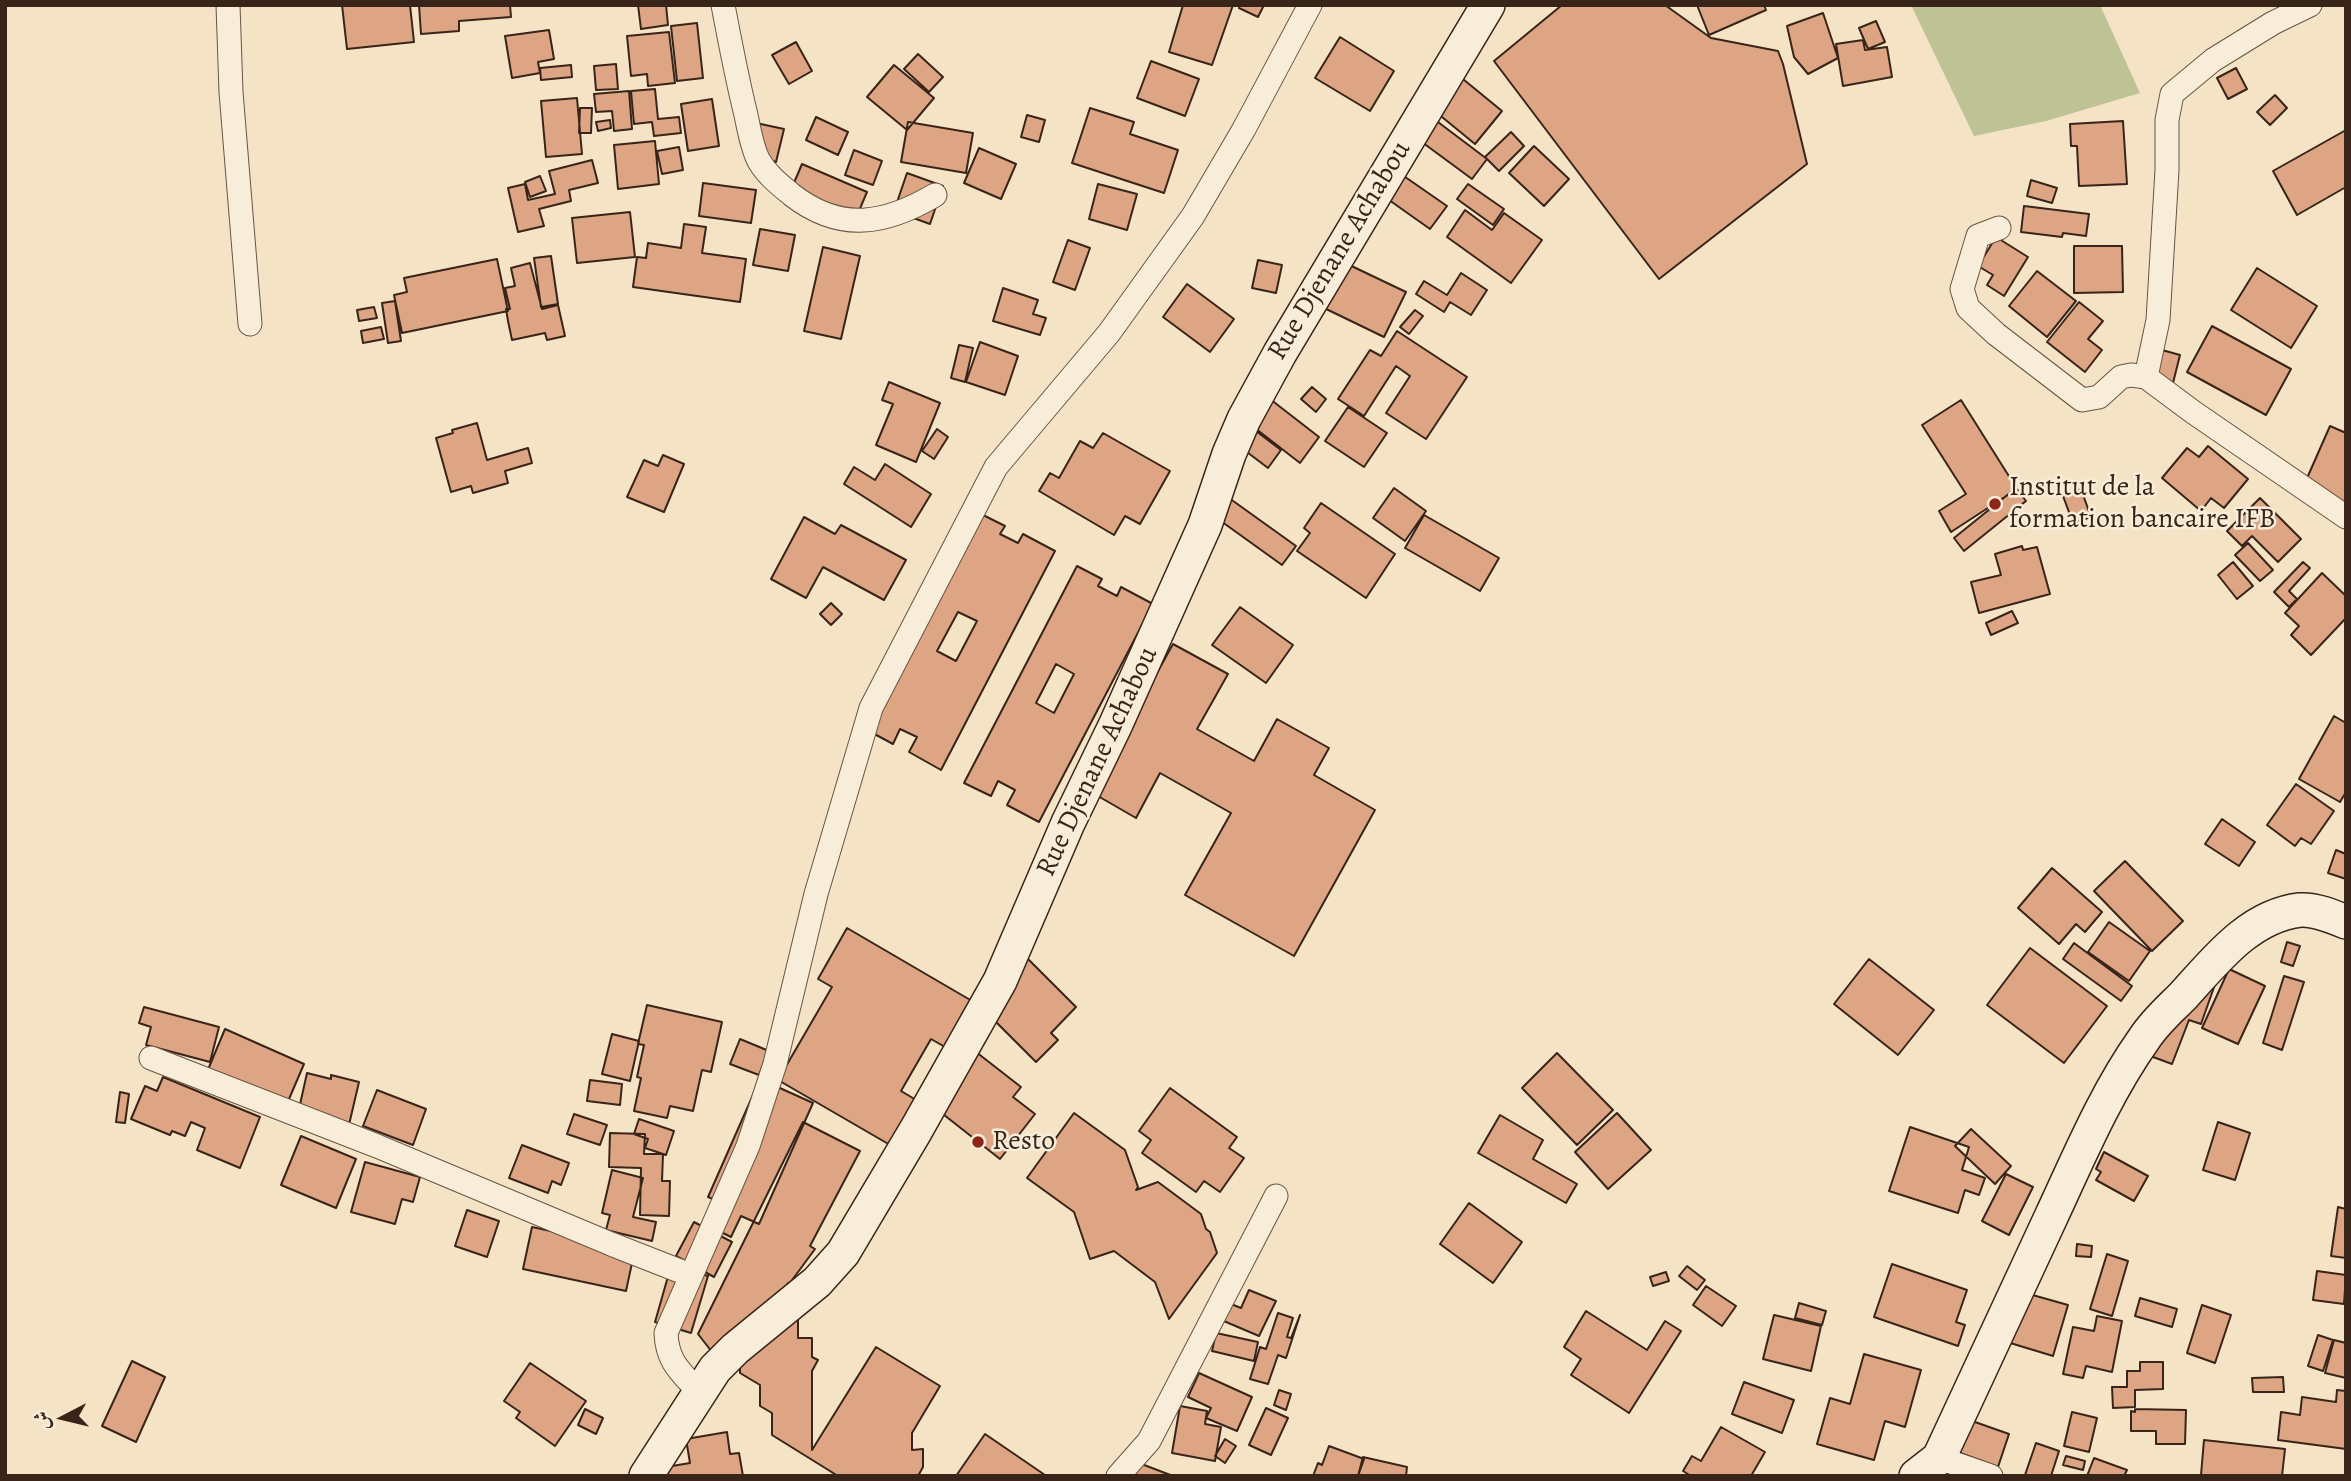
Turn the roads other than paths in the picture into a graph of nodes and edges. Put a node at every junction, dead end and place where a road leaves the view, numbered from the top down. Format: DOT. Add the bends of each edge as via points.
graph roads {
  1 [pos="228,5"];
  2 [pos="723,5"];
  3 [pos="1310,5"];
  4 [pos="1488,5"];
  5 [pos="2310,5"];
  6 [pos="935,195"];
  7 [pos="1999,228"];
  8 [pos="250,324"];
  9 [pos="2146,377"];
  10 [pos="2346,517"];
  11 [pos="2346,922"];
  12 [pos="151,1058"];
  13 [pos="1276,1196"];
  14 [pos="690,1275"];
  15 [pos="699,1392"];
  16 [pos="1927,1467"];
  17 [pos="646,1476"];
  18 [pos="1118,1476"];
  19 [pos="1991,1476"];
  1 -- 8 [label="street"];
  2 -- 6 [label="street" via="748,125 759,160 774,181 823,214 861,222 891,217"];
  3 -- 14 [label="street" via="1193,216 1109,333 996,467 872,708 816,894 775,1064 748,1146"];
  4 -- 15 [label="main road, Rue Djenane Achabou" via="1244,419 1205,525 1000,981 916,1130 843,1253 817,1282 735,1349"];
  5 -- 9 [label="street" via="2213,60 2172,94 2158,320"];
  7 -- 9 [label="street" via="1978,236 1962,289 1968,308 2082,400 2099,397 2121,377"];
  9 -- 10 [label="street"];
  11 -- 16 [label="main road" via="2302,910 2249,930 2204,969 2157,1021 2104,1105"];
  12 -- 14 [label="street"];
  13 -- 18 [label="street" via="1149,1441"];
  14 -- 15 [label="street" via="669,1321 666,1345 672,1363"];
  15 -- 17 [label="main road, Rue Djenane Achabou"];
  16 -- 19 [label="street"];
}
